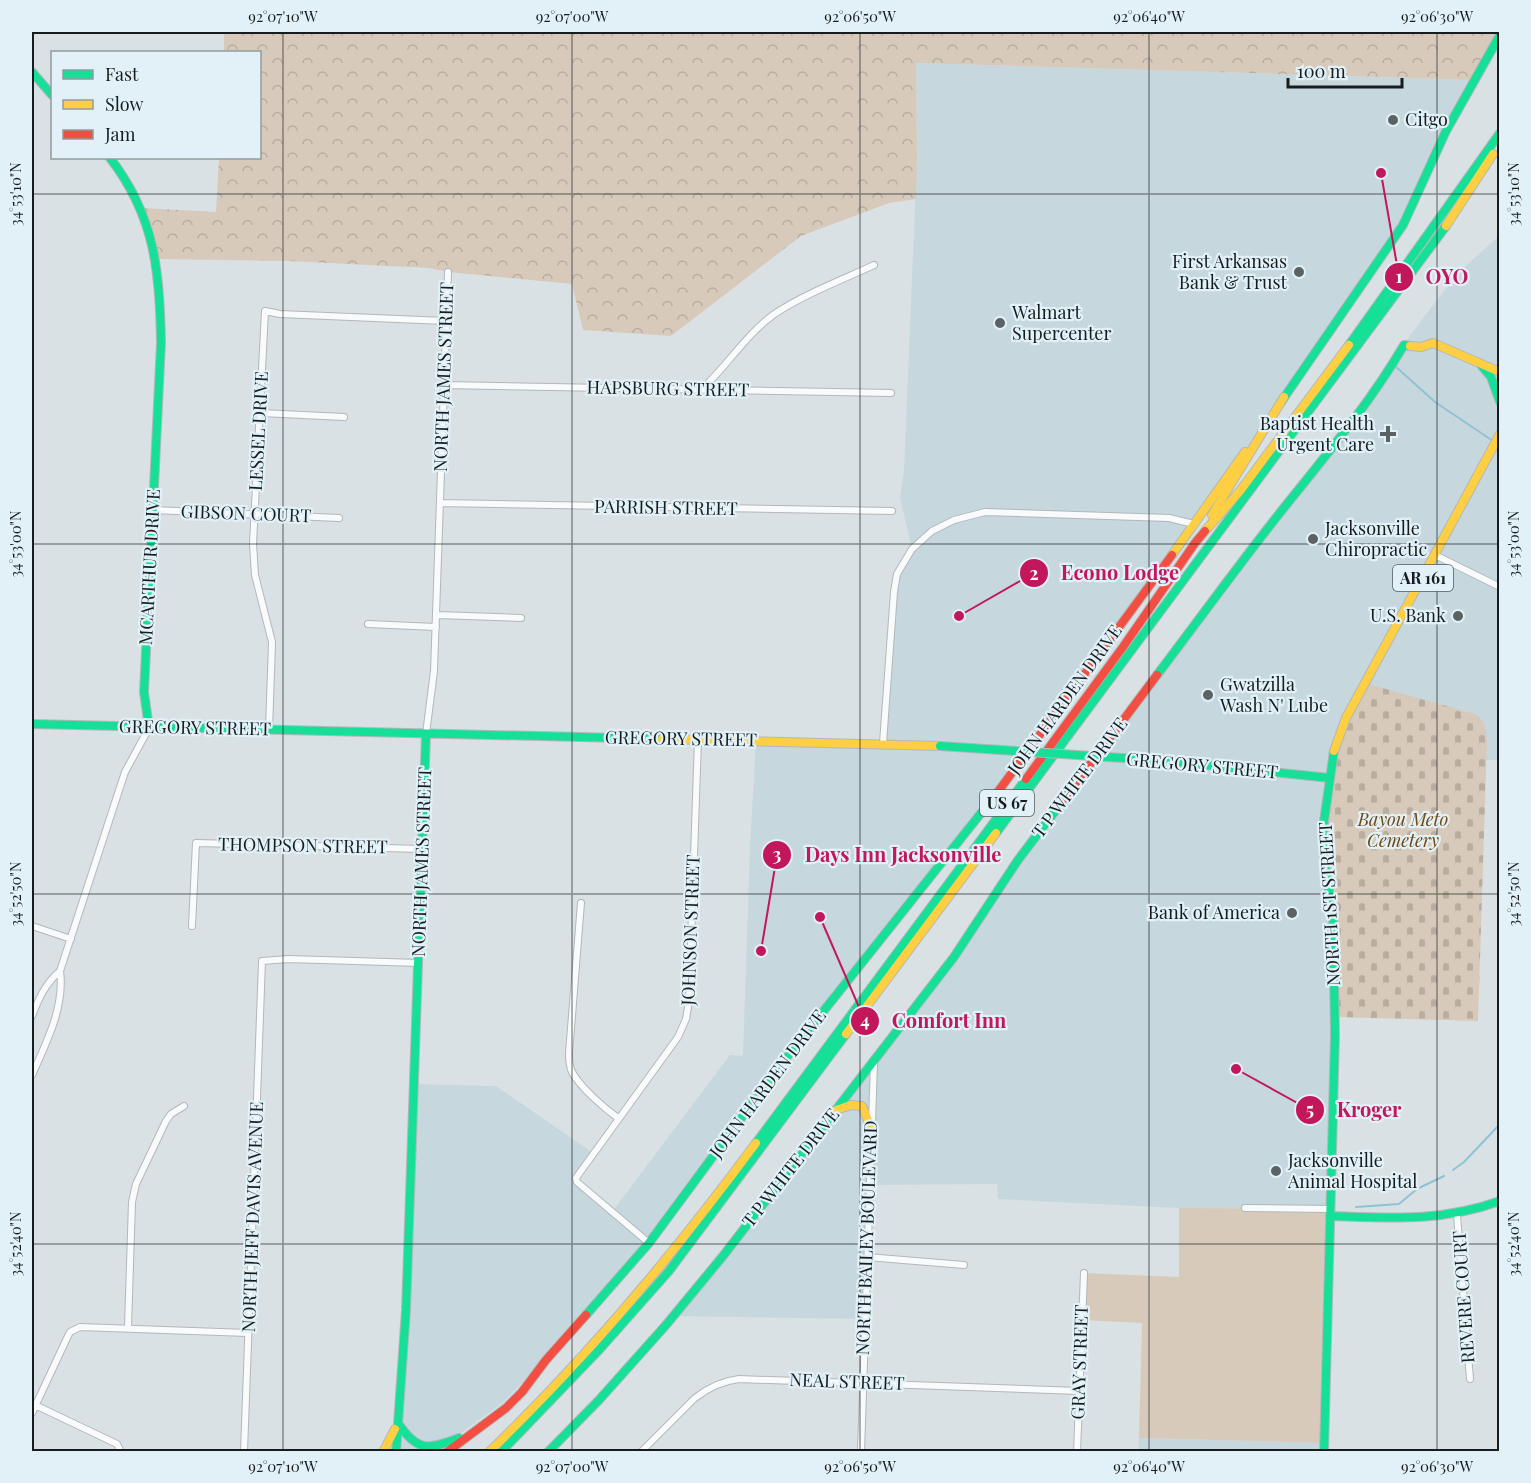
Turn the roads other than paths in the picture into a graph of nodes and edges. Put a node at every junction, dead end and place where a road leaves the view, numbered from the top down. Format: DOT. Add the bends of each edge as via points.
graph roads {
  1 [pos="1497,35"];
  2 [pos="32,72"];
  3 [pos="51,94"];
  4 [pos="1500,133"];
  5 [pos="1500,144"];
  6 [pos="111,159"];
  7 [pos="874,265"];
  8 [pos="448,272"];
  9 [pos="445,321"];
  10 [pos="1481,364"];
  11 [pos="1500,372"];
  12 [pos="444,386"];
  13 [pos="702,390"];
  14 [pos="891,393"];
  15 [pos="1284,397"];
  16 [pos="1500,402"];
  17 [pos="261,413"];
  18 [pos="344,417"];
  19 [pos="1500,434"];
  20 [pos="440,503"];
  21 [pos="153,510"];
  22 [pos="891,512"];
  23 [pos="255,514"];
  24 [pos="339,518"];
  25 [pos="1194,524"];
  26 [pos="1195,543"];
  27 [pos="1435,555"];
  28 [pos="1500,587"];
  29 [pos="437,615"];
  30 [pos="521,618"];
  31 [pos="368,624"];
  32 [pos="436,627"];
  33 [pos="32,724"];
  34 [pos="149,728"];
  35 [pos="269,730"];
  36 [pos="426,734"];
  37 [pos="698,740"];
  38 [pos="883,743"];
  39 [pos="1330,778"];
  40 [pos="422,849"];
  41 [pos="581,903"];
  42 [pos="32,926"];
  43 [pos="192,926"];
  44 [pos="71,939"];
  45 [pos="419,963"];
  46 [pos="60,971"];
  47 [pos="32,1016"];
  48 [pos="874,1061"];
  49 [pos="32,1075"];
  50 [pos="184,1106"];
  51 [pos="835,1110"];
  52 [pos="618,1118"];
  53 [pos="870,1125"];
  54 [pos="1500,1201"];
  55 [pos="1245,1208"];
  56 [pos="1331,1213"];
  57 [pos="1458,1215"];
  58 [pos="649,1243"];
  59 [pos="867,1257"];
  60 [pos="964,1265"];
  61 [pos="1084,1272"];
  62 [pos="128,1328"];
  63 [pos="248,1333"];
  64 [pos="1470,1379"];
  65 [pos="863,1383"];
  66 [pos="1079,1391"];
  67 [pos="35,1405"];
  68 [pos="32,1413"];
  69 [pos="398,1423"];
  70 [pos="466,1436"];
  71 [pos="121,1452"];
  72 [pos="244,1452"];
  73 [pos="383,1452"];
  74 [pos="396,1452"];
  75 [pos="447,1452"];
  76 [pos="489,1452"];
  77 [pos="501,1452"];
  78 [pos="548,1452"];
  79 [pos="641,1452"];
  80 [pos="861,1452"];
  81 [pos="1077,1452"];
  82 [pos="1324,1452"];
  1 -- 15 [label="main road, JOHN HARDEN DRIVE" via="1446,131 1403,225"];
  2 -- 3 [label="main road"];
  4 -- 26 [label="main road, US 67" via="1332,368"];
  5 -- 77 [label="main road, US 67" via="1378,321 692,1243 601,1350"];
  6 -- 21 [label="main road, MCARTHUR DRIVE" via="143,208 159,292 161,344"];
  7 -- 13 [label="street" via="774,315 732,354"];
  8 -- 9 [label="street, NORTH JAMES STREET"];
  9 -- 12 [label="street, NORTH JAMES STREET"];
  9 -- 17 [label="street, LESSEL DRIVE" via="265,312"];
  10 -- 11 [label="main road, T P WHITE DRIVE"];
  10 -- 16 [label="main road" via="1491,377"];
  10 -- 48 [label="main road, T P WHITE DRIVE" via="1433,343 1421,347 1404,345 1334,445 1018,860 954,957"];
  12 -- 13 [label="street, HAPSBURG STREET"];
  12 -- 20 [label="street, NORTH JAMES STREET"];
  13 -- 14 [label="street, HAPSBURG STREET"];
  15 -- 25 [label="main road, JOHN HARDEN DRIVE"];
  15 -- 26 [label="main road"];
  17 -- 18 [label="street"];
  17 -- 23 [label="street, LESSEL DRIVE"];
  19 -- 27 [label="main road, NORTH 1ST STREET / AR 161"];
  20 -- 22 [label="street, PARRISH STREET"];
  20 -- 29 [label="street, NORTH JAMES STREET"];
  21 -- 23 [label="street, GIBSON COURT"];
  21 -- 34 [label="main road, MCARTHUR DRIVE" via="144,683"];
  23 -- 24 [label="street, GIBSON COURT"];
  23 -- 35 [label="street, LESSEL DRIVE" via="255,575 272,642"];
  25 -- 38 [label="street" via="1169,518 985,513 954,520 920,540 897,574"];
  25 -- 58 [label="main road, JOHN HARDEN DRIVE" via="1014,771 779,1067"];
  26 -- 76 [label="main road, US 67" via="1123,647 721,1191 621,1315"];
  27 -- 28 [label="street"];
  27 -- 39 [label="main road, NORTH 1ST STREET / AR 161" via="1344,721"];
  29 -- 30 [label="street"];
  29 -- 32 [label="street, NORTH JAMES STREET"];
  31 -- 32 [label="street"];
  32 -- 36 [label="street, NORTH JAMES STREET" via="433,697"];
  33 -- 34 [label="main road, GREGORY STREET"];
  34 -- 35 [label="main road, GREGORY STREET"];
  34 -- 44 [label="street" via="125,772"];
  35 -- 36 [label="main road, GREGORY STREET"];
  36 -- 37 [label="main road, GREGORY STREET"];
  36 -- 40 [label="main road, NORTH JAMES STREET"];
  37 -- 38 [label="main road, GREGORY STREET"];
  37 -- 52 [label="street, JOHNSON STREET" via="689,1008 678,1037"];
  38 -- 39 [label="main road, GREGORY STREET, bridge" via="1168,761"];
  39 -- 56 [label="main road, NORTH 1ST STREET / AR 161" via="1323,846 1334,916"];
  40 -- 43 [label="street, THOMPSON STREET" via="196,843"];
  40 -- 45 [label="main road, NORTH JAMES STREET"];
  41 -- 52 [label="street" via="570,1064 575,1076"];
  42 -- 44 [label="street"];
  44 -- 46 [label="street"];
  45 -- 63 [label="street, NORTH JEFF DAVIS AVENUE" via="262,961"];
  45 -- 69 [label="main road, NORTH JAMES STREET"];
  46 -- 47 [label="street" via="42,991"];
  46 -- 49 [label="street" via="62,994"];
  48 -- 51 [label="main road, T P WHITE DRIVE"];
  48 -- 53 [label="street, NORTH BAILEY BOULEVARD"];
  50 -- 62 [label="street" via="166,1121 135,1189"];
  51 -- 53 [label="main road" via="862,1106"];
  51 -- 78 [label="main road, T P WHITE DRIVE" via="674,1316"];
  52 -- 58 [label="street, JOHNSON STREET" via="576,1178"];
  53 -- 59 [label="street, NORTH BAILEY BOULEVARD"];
  54 -- 57 [label="main road"];
  55 -- 56 [label="street"];
  56 -- 57 [label="main road" via="1410,1219"];
  56 -- 82 [label="main road, NORTH 1ST STREET / AR 161"];
  57 -- 64 [label="street, REVERE COURT"];
  58 -- 70 [label="main road, JOHN HARDEN DRIVE" via="522,1392"];
  59 -- 60 [label="street"];
  59 -- 65 [label="street, NORTH BAILEY BOULEVARD"];
  61 -- 66 [label="street, GRAY STREET"];
  62 -- 63 [label="street"];
  62 -- 67 [label="street" via="85,1326 70,1332"];
  63 -- 72 [label="street, NORTH JEFF DAVIS AVENUE"];
  65 -- 66 [label="street, NEAL STREET"];
  65 -- 79 [label="street, NEAL STREET" via="725,1381 704,1390"];
  65 -- 80 [label="street, NORTH BAILEY BOULEVARD"];
  66 -- 81 [label="street, GRAY STREET"];
  67 -- 68 [label="street"];
  67 -- 71 [label="street" via="117,1444"];
  69 -- 70 [label="main road" via="413,1444 421,1447 439,1446"];
  69 -- 73 [label="main road"];
  69 -- 74 [label="main road, NORTH JAMES STREET"];
  70 -- 75 [label="main road, JOHN HARDEN DRIVE"];
}
